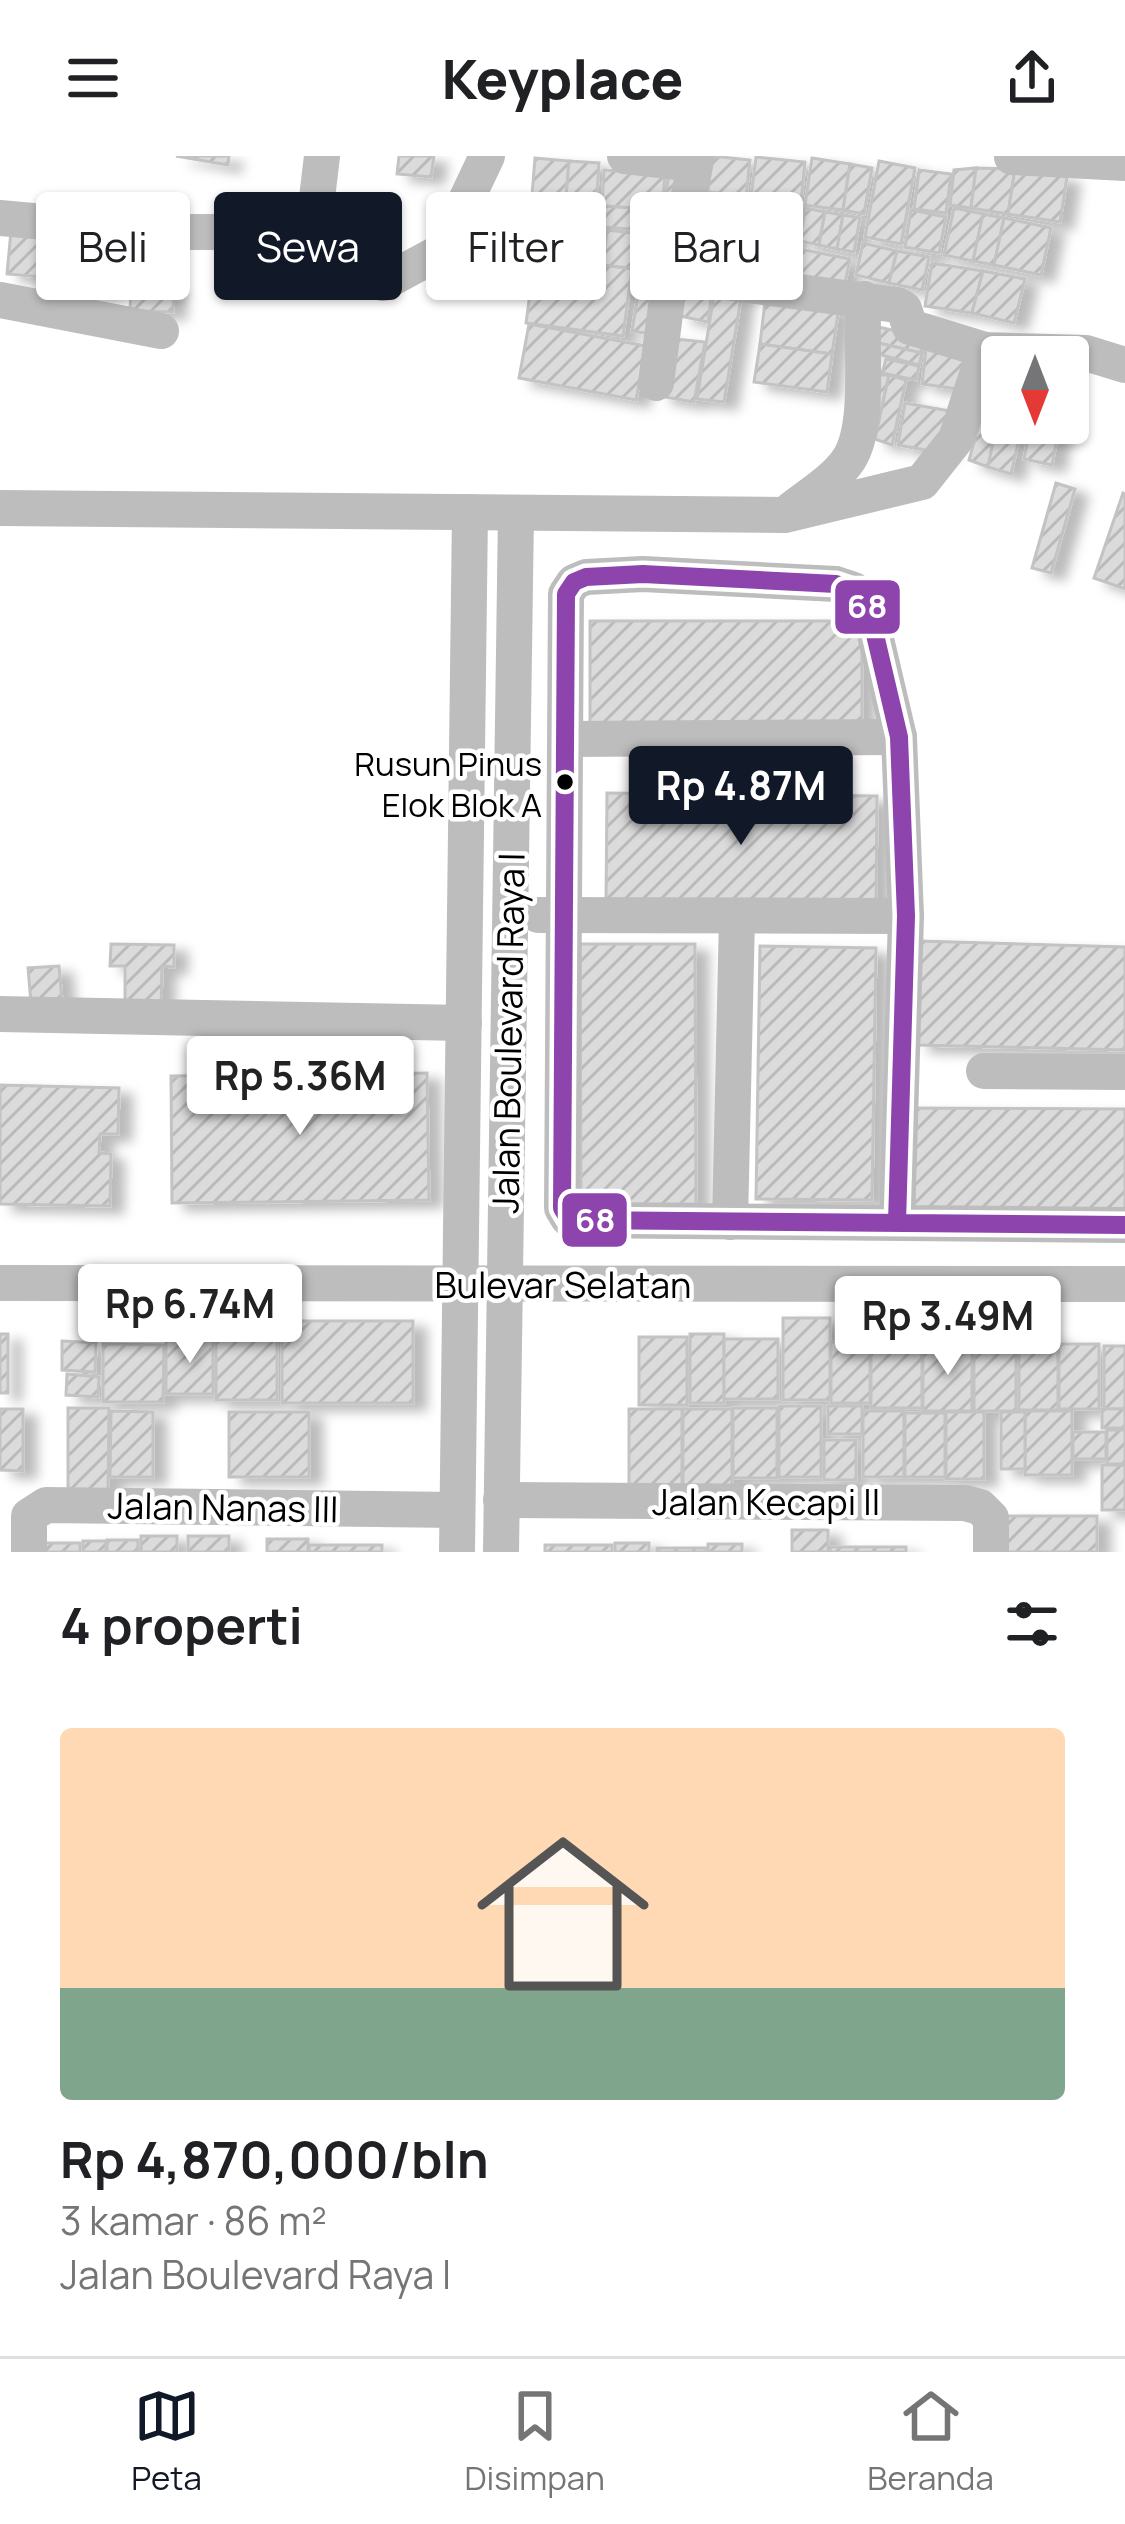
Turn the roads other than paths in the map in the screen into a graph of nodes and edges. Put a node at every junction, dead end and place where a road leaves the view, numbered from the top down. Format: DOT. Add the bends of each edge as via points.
graph roads {
  1 [pos="322,156"];
  2 [pos="488,156"];
  3 [pos="625,156"];
  4 [pos="1000,156"];
  5 [pos="1012,157"];
  6 [pos="696,160"];
  7 [pos="1125,163"];
  8 [pos="318,192"];
  9 [pos="690,192"];
  10 [pos="0,218"];
  11 [pos="214,232"];
  12 [pos="402,273"];
  13 [pos="803,291"];
  14 [pos="864,299"];
  15 [pos="669,300"];
  16 [pos="0,301"];
  17 [pos="160,331"];
  18 [pos="981,349"];
  19 [pos="1089,354"];
  20 [pos="981,362"];
  21 [pos="1125,365"];
  22 [pos="656,383"];
  23 [pos="0,508"];
  24 [pos="470,512"];
  25 [pos="516,513"];
  26 [pos="785,515"];
  27 [pos="899,737"];
  28 [pos="567,739"];
  29 [pos="465,914"];
  30 [pos="510,915"];
  31 [pos="562,915"];
  32 [pos="906,916"];
  33 [pos="737,917"];
  34 [pos="0,1014"];
  35 [pos="464,1023"];
  36 [pos="984,1071"];
  37 [pos="1125,1072"];
  38 [pos="730,1222"];
  39 [pos="896,1223"];
  40 [pos="1125,1225"];
  41 [pos="0,1283"];
  42 [pos="460,1283"];
  43 [pos="504,1283"];
  44 [pos="1125,1284"];
  45 [pos="501,1500"];
  46 [pos="457,1510"];
  47 [pos="29,1552"];
  48 [pos="457,1552"];
  49 [pos="500,1552"];
  50 [pos="991,1552"];
  1 -- 8 [label="street"];
  2 -- 12 [label="street" via="442,251"];
  3 -- 6 [label="street"];
  4 -- 5 [label="street"];
  5 -- 7 [label="street"];
  6 -- 9 [label="street"];
  10 -- 11 [label="street"];
  13 -- 14 [label="street"];
  14 -- 18 [label="street" via="901,307 910,327"];
  14 -- 26 [label="street" via="866,378 853,452"];
  15 -- 22 [label="street"];
  16 -- 17 [label="street"];
  19 -- 21 [label="street"];
  20 -- 26 [label="street" via="956,439 922,482"];
  23 -- 24 [label="street"];
  24 -- 25 [label="street"];
  24 -- 29 [label="street, Jalan Boulevard Raya I"];
  25 -- 26 [label="street"];
  25 -- 30 [label="street, Jalan Boulevard Raya I"];
  27 -- 28 [label="street"];
  27 -- 28 [label="street" via="869,609 854,590 644,574 586,577 566,594"];
  27 -- 32 [label="street"];
  28 -- 31 [label="street"];
  29 -- 30 [label="street"];
  29 -- 35 [label="street, Jalan Boulevard Raya I"];
  30 -- 31 [label="street"];
  30 -- 43 [label="street, Jalan Boulevard Raya I"];
  31 -- 33 [label="street"];
  31 -- 38 [label="street" via="562,1208 577,1220"];
  32 -- 33 [label="street"];
  32 -- 39 [label="street"];
  33 -- 38 [label="street"];
  34 -- 35 [label="street"];
  35 -- 42 [label="street, Jalan Boulevard Raya I"];
  36 -- 37 [label="street"];
  38 -- 39 [label="street"];
  39 -- 40 [label="street"];
  41 -- 42 [label="street, Bulevar Selatan"];
  42 -- 43 [label="street, Bulevar Selatan"];
  42 -- 46 [label="street, Jalan Boulevard Raya I"];
  43 -- 44 [label="street, Bulevar Selatan"];
  43 -- 45 [label="street, Jalan Boulevard Raya I"];
  45 -- 49 [label="street, Jalan Boulevard Raya I"];
  45 -- 50 [label="street, Jalan Kecapi II" via="965,1503 991,1517"];
  46 -- 47 [label="street, Jalan Nanas III" via="46,1505 29,1516"];
  46 -- 48 [label="street, Jalan Boulevard Raya I"];
}
